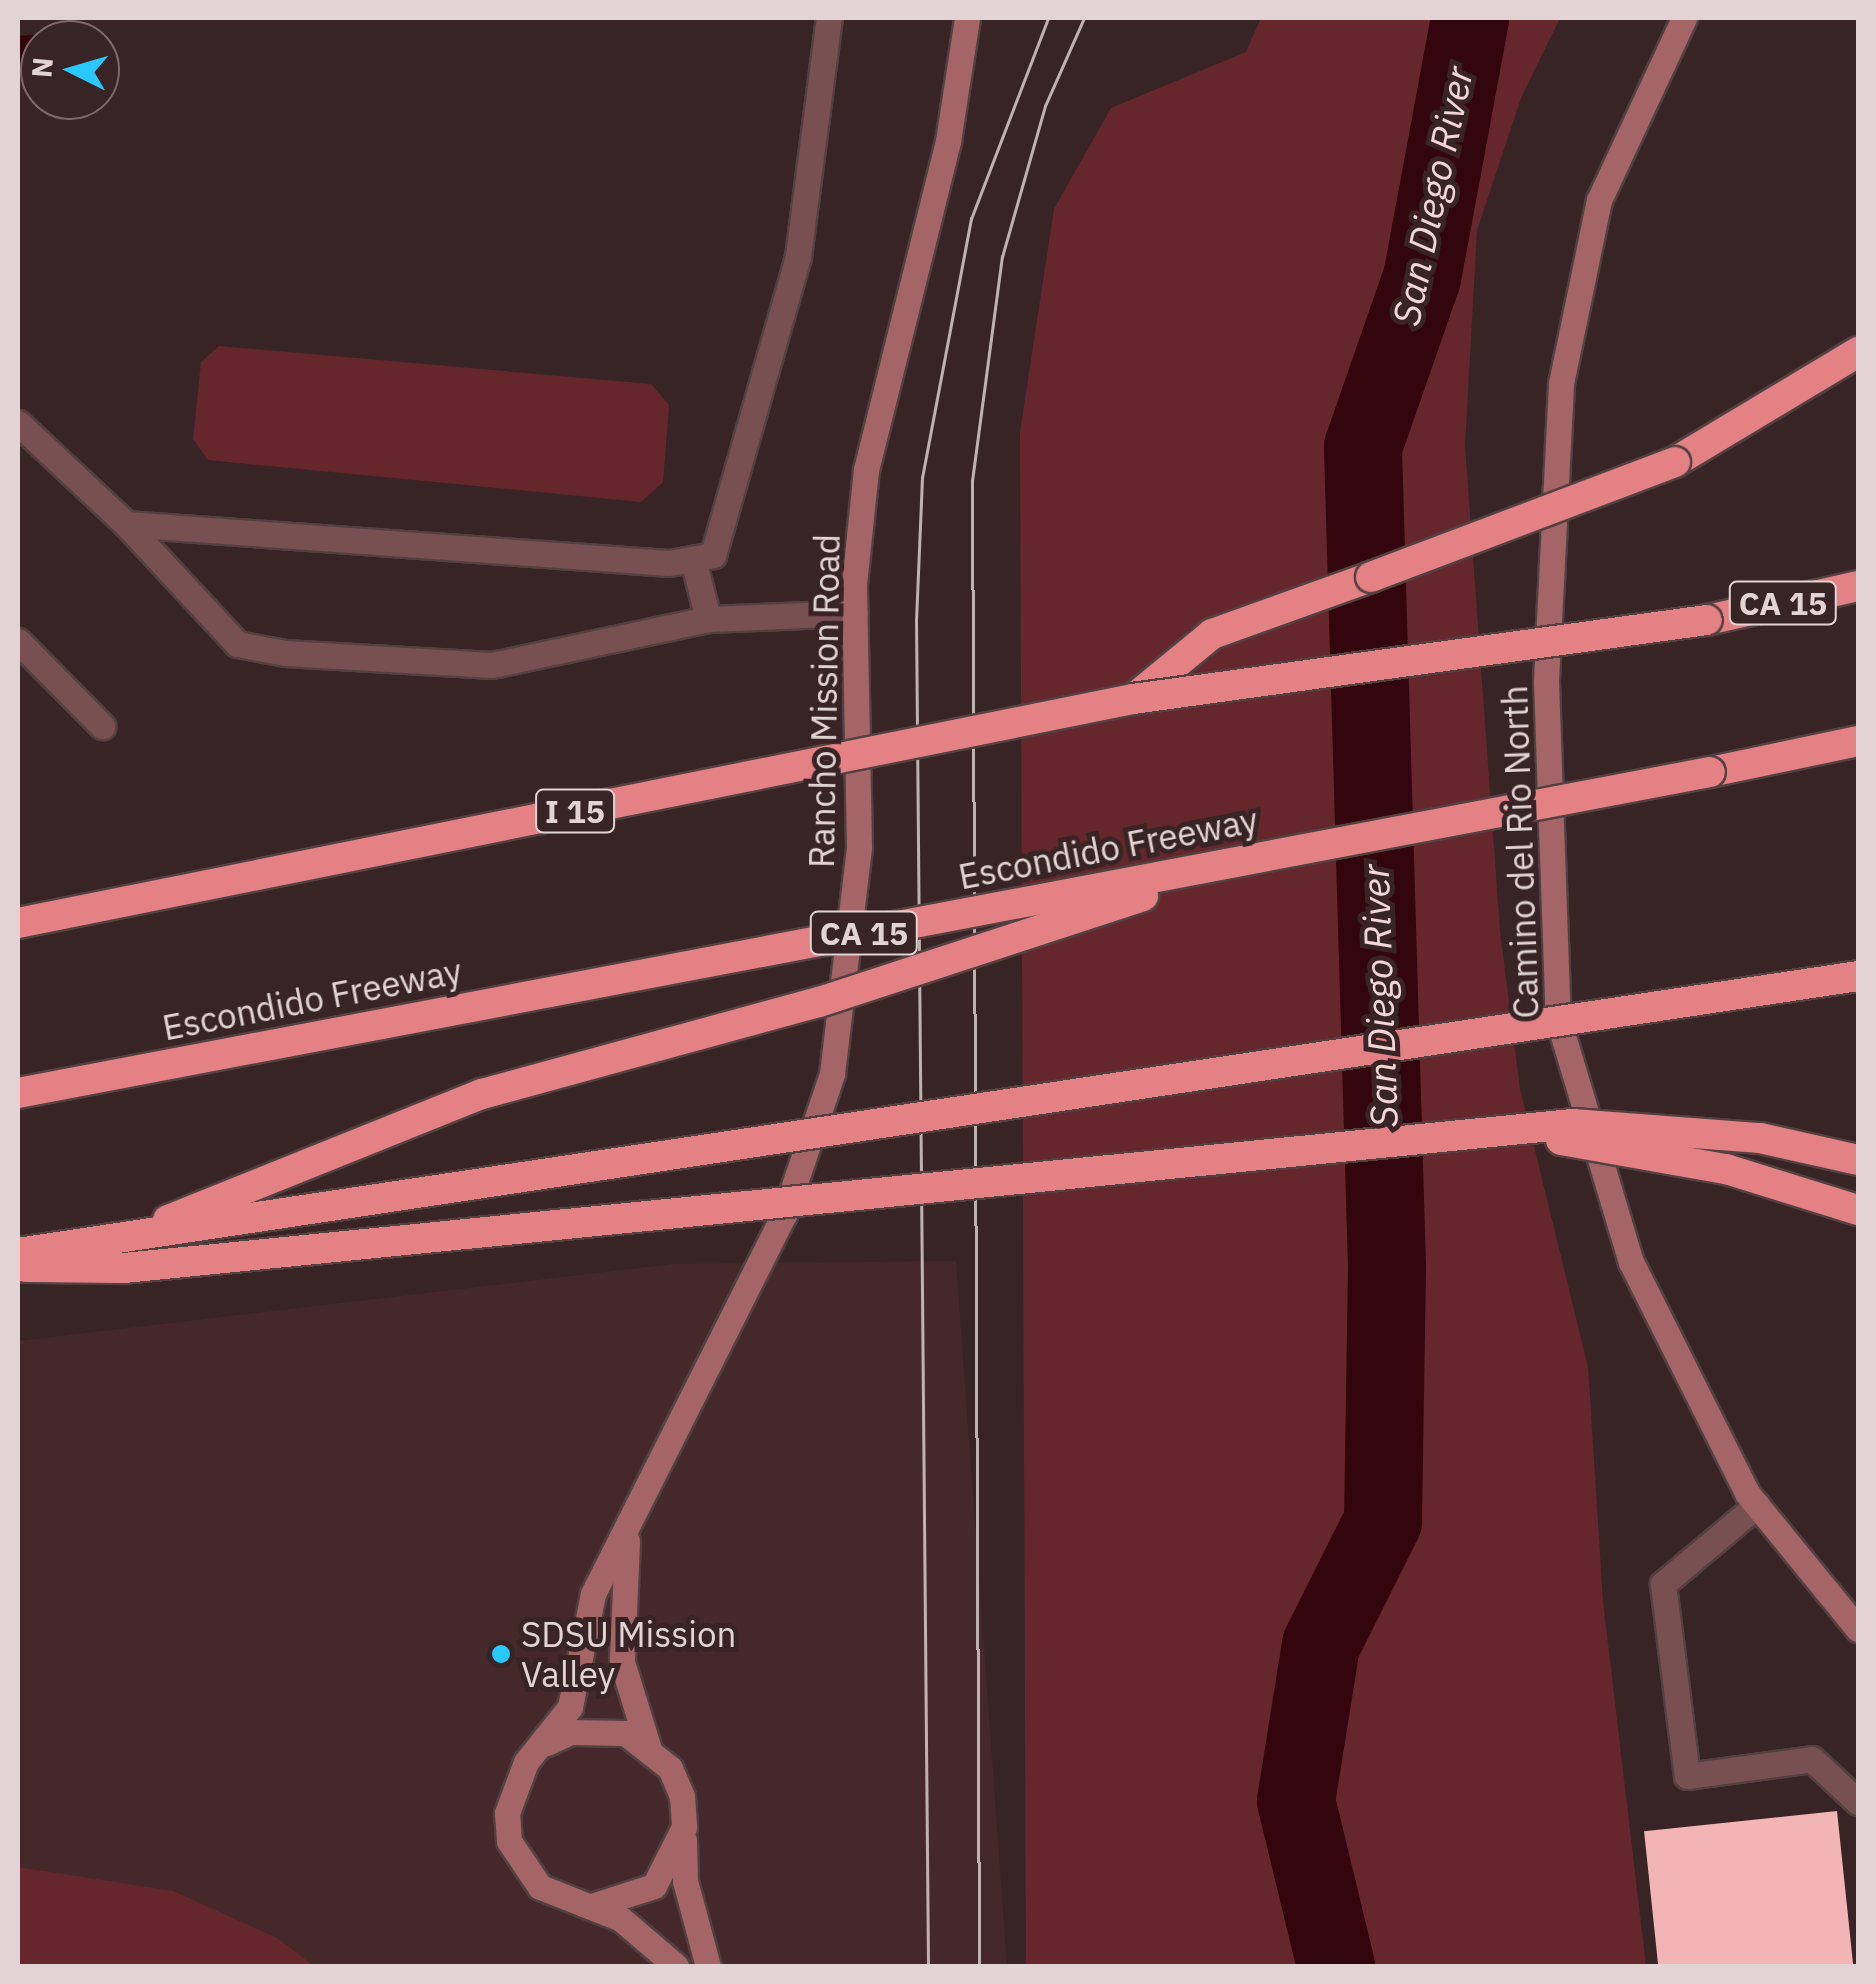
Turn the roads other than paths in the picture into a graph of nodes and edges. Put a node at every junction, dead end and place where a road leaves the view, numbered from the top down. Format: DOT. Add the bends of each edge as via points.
graph roads {
  1 [pos="829,18"];
  2 [pos="967,18"];
  3 [pos="1684,18"];
  4 [pos="1858,352"];
  5 [pos="18,423"];
  6 [pos="126,524"];
  7 [pos="693,559"];
  8 [pos="1858,586"];
  9 [pos="855,614"];
  10 [pos="708,619"];
  11 [pos="18,641"];
  12 [pos="1133,699"];
  13 [pos="102,726"];
  14 [pos="1858,741"];
  15 [pos="1262,858"];
  16 [pos="18,923"];
  17 [pos="1858,976"];
  18 [pos="18,1093"];
  19 [pos="1498,1132"];
  20 [pos="1858,1160"];
  21 [pos="1858,1210"];
  22 [pos="18,1253"];
  23 [pos="18,1267"];
  24 [pos="18,1283"];
  25 [pos="1757,1505"];
  26 [pos="628,1531"];
  27 [pos="1858,1629"];
  28 [pos="546,1743"];
  29 [pos="648,1746"];
  30 [pos="1858,1802"];
  31 [pos="684,1828"];
  32 [pos="592,1906"];
  33 [pos="676,1966"];
  34 [pos="708,1966"];
  1 -- 7 [label="lane" via="798,256 753,437 713,555"];
  2 -- 9 [label="street, Rancho Mission Road" via="948,141 866,470"];
  3 -- 25 [label="street, Camino del Rio North" via="1599,200 1561,384 1546,682 1558,1019 1631,1262"];
  4 -- 12 [label="highway, bridge" via="1675,462 1212,634"];
  5 -- 6 [label="lane"];
  6 -- 7 [label="lane"];
  6 -- 10 [label="lane" via="237,644 285,653 492,665"];
  7 -- 10 [label="lane"];
  8 -- 12 [label="highway, CA 15, bridge" via="1708,620"];
  9 -- 10 [label="lane"];
  9 -- 26 [label="street, Rancho Mission Road" via="859,847 832,1074 784,1216"];
  11 -- 13 [label="lane"];
  12 -- 16 [label="highway, I 15, bridge"];
  14 -- 15 [label="highway, Escondido Freeway / CA 15, bridge"];
  15 -- 18 [label="highway, Escondido Freeway / CA 15, bridge"];
  15 -- 24 [label="highway, bridge" via="818,1002 482,1094"];
  17 -- 22 [label="highway, bridge"];
  19 -- 20 [label="highway, bridge" via="1649,1125"];
  19 -- 21 [label="highway, bridge" via="1726,1169"];
  19 -- 23 [label="highway, bridge" via="124,1268"];
  25 -- 27 [label="street, Camino del Rio North"];
  25 -- 30 [label="lane" via="1663,1584 1686,1776 1812,1759"];
  26 -- 28 [label="street, Rancho Mission Road" via="593,1594 582,1675"];
  26 -- 29 [label="street, Rancho Mission Road" via="622,1662"];
  28 -- 29 [label="street" via="598,1728"];
  28 -- 32 [label="street, Rancho Mission Road" via="512,1786 509,1841 540,1887"];
  29 -- 31 [label="street, Rancho Mission Road" via="670,1768"];
  31 -- 32 [label="street" via="654,1886"];
  31 -- 34 [label="street, Rancho Mission Road" via="685,1882"];
  32 -- 33 [label="street, Rancho Mission Road"];
}
